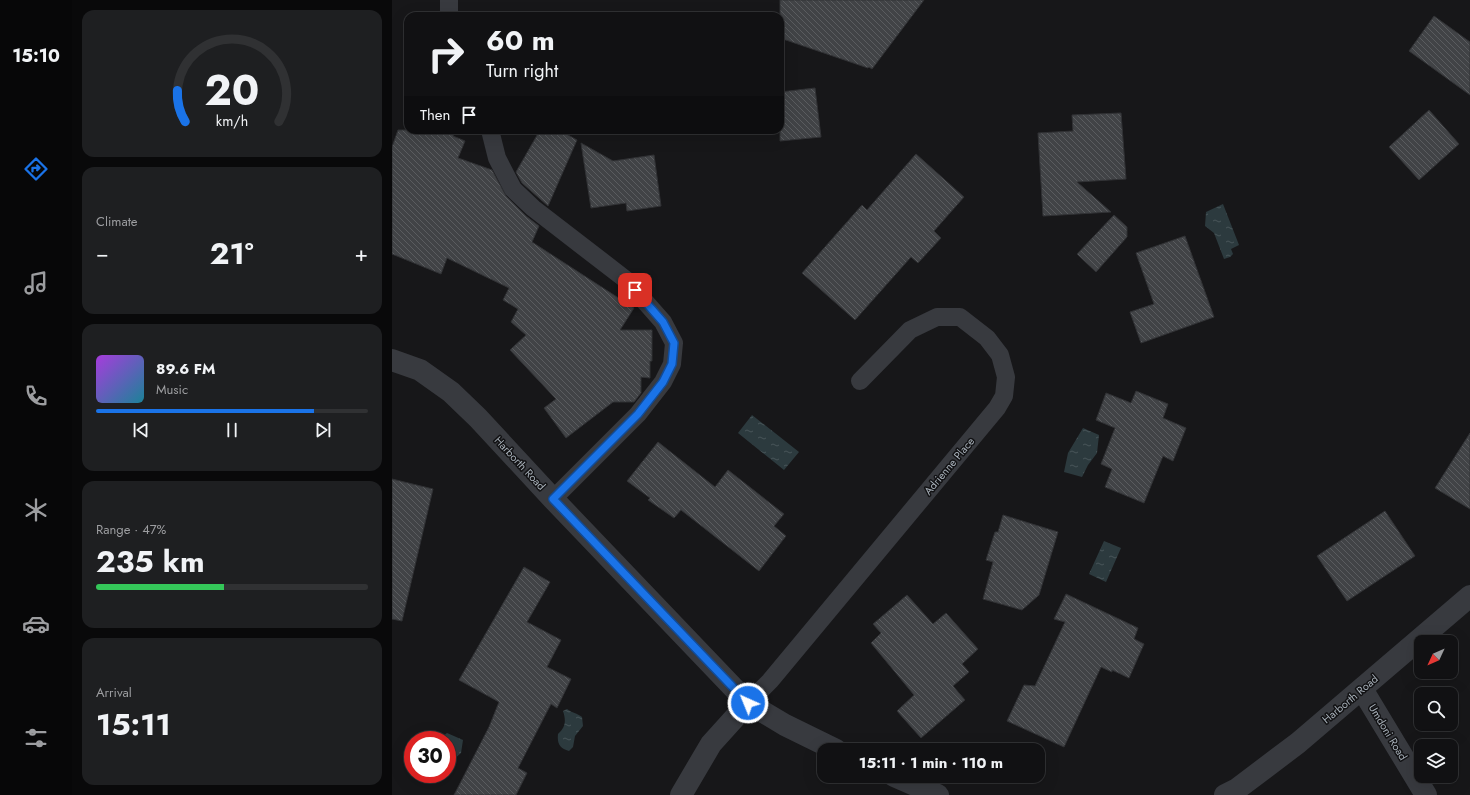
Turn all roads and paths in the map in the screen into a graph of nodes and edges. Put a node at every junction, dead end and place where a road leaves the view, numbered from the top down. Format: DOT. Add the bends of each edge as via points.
graph roads {
  1 [pos="449,0"];
  2 [pos="449,12"];
  3 [pos="491,134"];
  4 [pos="392,360"];
  5 [pos="860,381"];
  6 [pos="553,499"];
  7 [pos="1470,596"];
  8 [pos="1362,689"];
  9 [pos="748,703"];
  10 [pos="822,743"];
  11 [pos="910,783"];
  12 [pos="681,795"];
  13 [pos="938,795"];
  14 [pos="1225,795"];
  15 [pos="1426,795"];
  1 -- 2 [label="lane"];
  3 -- 6 [label="lane" via="497,158 513,189 532,208 625,279 663,322 674,343 672,364 663,382 638,414"];
  4 -- 6 [label="street, Harborth Road" via="420,370 451,392"];
  5 -- 9 [label="lane, Adrienne Place" via="910,330 937,317 960,317 987,338 1000,354 1006,378 1004,396 997,408 770,681"];
  6 -- 9 [label="street, Harborth Road"];
  7 -- 8 [label="street, Harborth Road"];
  8 -- 14 [label="street, Harborth Road" via="1298,744"];
  8 -- 15 [label="street, Umdoni Road"];
  9 -- 10 [label="street, Harborth Road"];
  9 -- 12 [label="street" via="711,744"];
  11 -- 13 [label="street"];
}
